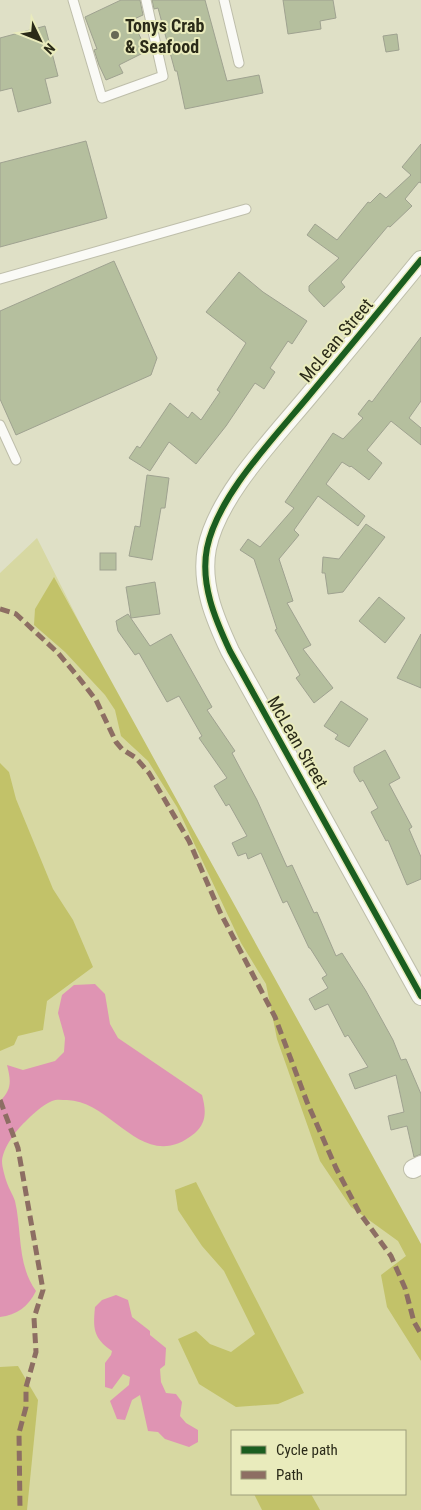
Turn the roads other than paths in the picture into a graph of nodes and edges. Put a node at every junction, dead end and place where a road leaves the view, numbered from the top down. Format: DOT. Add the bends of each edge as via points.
graph roads {
  1 [pos="73,0"];
  2 [pos="146,0"];
  3 [pos="224,0"];
  4 [pos="239,64"];
  5 [pos="246,210"];
  6 [pos="421,260"];
  7 [pos="0,279"];
  8 [pos="0,425"];
  9 [pos="16,460"];
  10 [pos="421,996"];
  1 -- 2 [label="lane" via="102,98 163,76"];
  3 -- 4 [label="lane"];
  5 -- 7 [label="lane"];
  6 -- 10 [label="street, McLean Street" via="237,485 212,529 206,550 205,572 217,623 230,650"];
  8 -- 9 [label="lane"];
}
